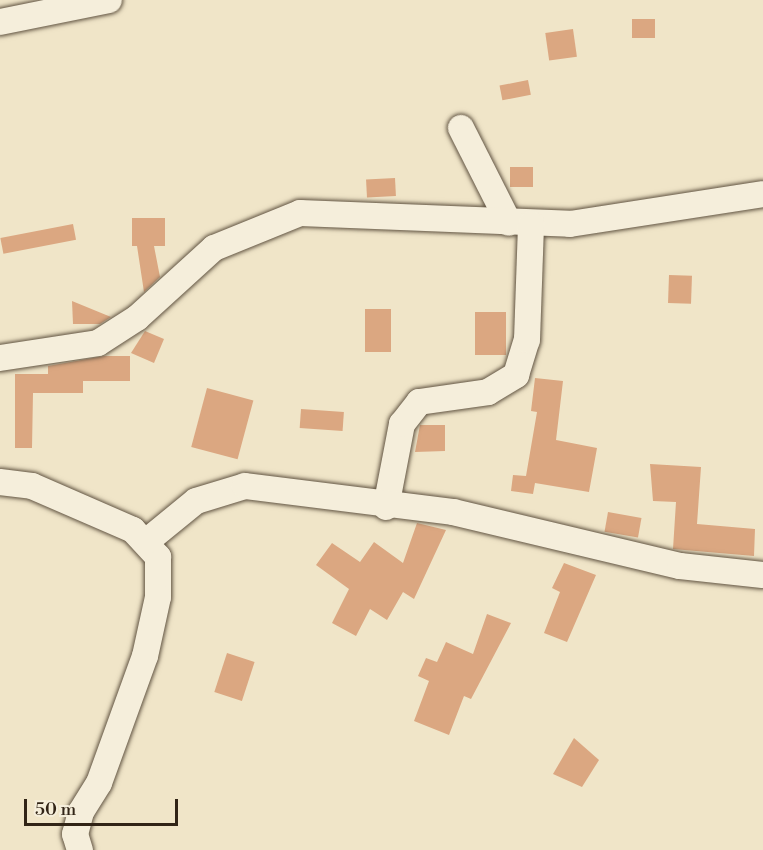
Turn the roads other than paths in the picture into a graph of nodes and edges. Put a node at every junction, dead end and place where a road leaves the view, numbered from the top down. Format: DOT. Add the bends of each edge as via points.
graph roads {
  1 [pos="108,0"];
  2 [pos="0,22"];
  3 [pos="460,128"];
  4 [pos="763,194"];
  5 [pos="520,223"];
  6 [pos="0,358"];
  7 [pos="0,482"];
  8 [pos="386,507"];
  9 [pos="147,541"];
  10 [pos="763,574"];
  11 [pos="80,850"];
  1 -- 2 [label="street"];
  3 -- 5 [label="street"];
  4 -- 5 [label="street" via="570,224"];
  5 -- 6 [label="street" via="300,213 214,248 137,318 98,343"];
  5 -- 8 [label="street" via="527,340 516,375 489,392 419,402 402,424"];
  7 -- 9 [label="street" via="32,486 133,530"];
  8 -- 9 [label="street" via="231,486 196,501"];
  8 -- 10 [label="street" via="453,512 680,566"];
  9 -- 11 [label="street" via="158,557 152,628 124,721 81,812 75,834"];
}
